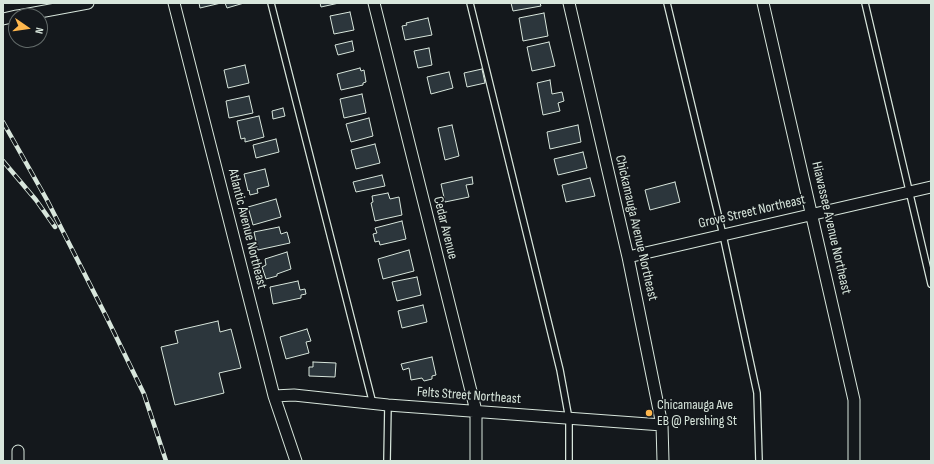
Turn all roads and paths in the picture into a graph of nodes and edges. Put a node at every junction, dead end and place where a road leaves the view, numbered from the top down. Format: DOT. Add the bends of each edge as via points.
graph roads {
  1 [pos="88,3"];
  2 [pos="174,3"];
  3 [pos="271,3"];
  4 [pos="374,3"];
  5 [pos="470,3"];
  6 [pos="569,3"];
  7 [pos="667,3"];
  8 [pos="763,3"];
  9 [pos="865,3"];
  10 [pos="77,4"];
  11 [pos="48,10"];
  12 [pos="931,187"];
  13 [pos="910,192"];
  14 [pos="812,213"];
  15 [pos="723,234"];
  16 [pos="628,257"];
  17 [pos="931,284"];
  18 [pos="274,396"];
  19 [pos="373,404"];
  20 [pos="388,405"];
  21 [pos="476,411"];
  22 [pos="569,419"];
  23 [pos="662,425"];
  24 [pos="296,461"];
  25 [pos="387,461"];
  26 [pos="476,461"];
  27 [pos="569,461"];
  28 [pos="663,461"];
  29 [pos="759,461"];
  30 [pos="854,461"];
  1 -- 10 [label="street"];
  2 -- 18 [label="street, Atlantic Avenue Northeast"];
  3 -- 19 [label="lane"];
  4 -- 21 [label="street, Cedar Avenue"];
  5 -- 22 [label="lane" via="560,370"];
  6 -- 16 [label="street, Chickamauga Avenue Northeast"];
  7 -- 15 [label="lane"];
  8 -- 14 [label="street, Hiawassee Avenue Northeast"];
  9 -- 13 [label="lane"];
  10 -- 11 [label="street"];
  12 -- 13 [label="street, Grove Street Northeast"];
  13 -- 14 [label="street, Grove Street Northeast"];
  13 -- 17 [label="lane"];
  14 -- 15 [label="street, Grove Street Northeast"];
  14 -- 30 [label="street, Hiawassee Avenue Northeast" via="854,400"];
  15 -- 16 [label="street, Grove Street Northeast"];
  15 -- 29 [label="lane" via="757,393"];
  16 -- 23 [label="street, Chickamauga Avenue Northeast"];
  18 -- 19 [label="street, Felts Street Northeast" via="294,395"];
  18 -- 24 [label="street, Atlantic Avenue Northeast"];
  19 -- 20 [label="street, Felts Street Northeast"];
  20 -- 21 [label="street, Felts Street Northeast"];
  20 -- 25 [label="lane"];
  21 -- 22 [label="street, Felts Street Northeast"];
  21 -- 26 [label="street, Cedar Avenue"];
  22 -- 23 [label="street, Felts Street Northeast"];
  22 -- 27 [label="lane"];
  23 -- 28 [label="street, Chickamauga Avenue Northeast"];
}
